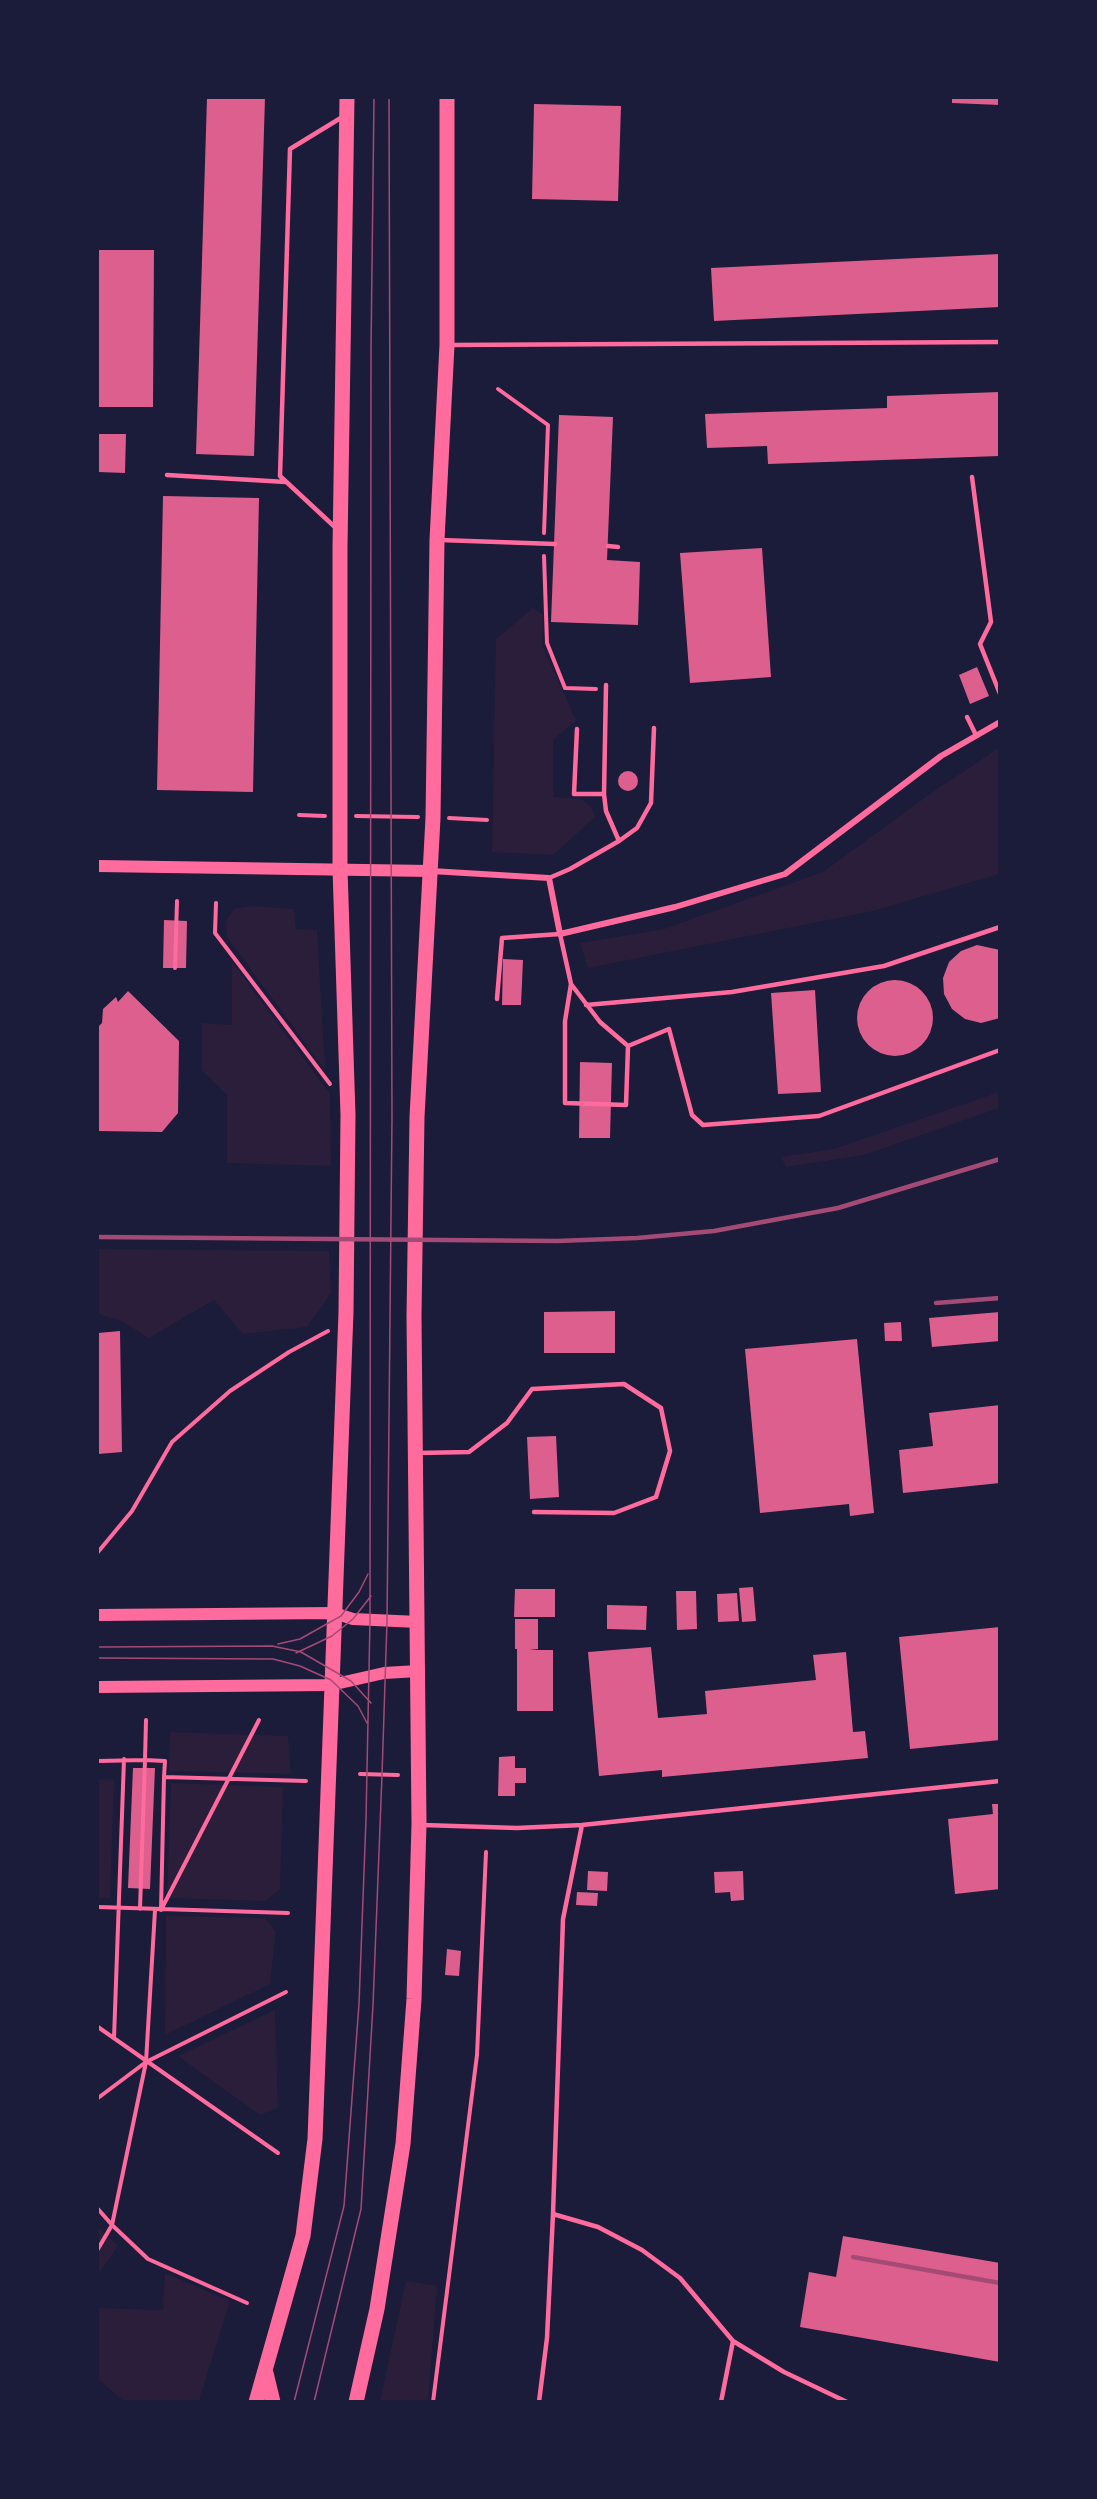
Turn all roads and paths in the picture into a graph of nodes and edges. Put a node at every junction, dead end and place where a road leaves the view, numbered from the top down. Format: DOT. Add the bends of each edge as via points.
graph roads {
  1 [pos="347,98"];
  2 [pos="447,98"];
  3 [pos="347,115"];
  4 [pos="999,342"];
  5 [pos="447,345"];
  6 [pos="167,476"];
  7 [pos="972,477"];
  8 [pos="286,483"];
  9 [pos="340,532"];
  10 [pos="437,540"];
  11 [pos="555,544"];
  12 [pos="608,546"];
  13 [pos="618,547"];
  14 [pos="606,685"];
  15 [pos="999,694"];
  16 [pos="967,717"];
  17 [pos="999,722"];
  18 [pos="654,728"];
  19 [pos="577,729"];
  20 [pos="976,735"];
  21 [pos="604,794"];
  22 [pos="298,815"];
  23 [pos="341,816"];
  24 [pos="433,818"];
  25 [pos="486,820"];
  26 [pos="619,841"];
  27 [pos="98,866"];
  28 [pos="340,869"];
  29 [pos="431,871"];
  30 [pos="549,878"];
  31 [pos="177,901"];
  32 [pos="216,903"];
  33 [pos="999,927"];
  34 [pos="560,934"];
  35 [pos="175,968"];
  36 [pos="571,984"];
  37 [pos="497,999"];
  38 [pos="586,1005"];
  39 [pos="628,1046"];
  40 [pos="999,1050"];
  41 [pos="335,1092"];
  42 [pos="331,1330"];
  43 [pos="416,1453"];
  44 [pos="534,1512"];
  45 [pos="98,1552"];
  46 [pos="334,1613"];
  47 [pos="98,1614"];
  48 [pos="418,1622"];
  49 [pos="418,1671"];
  50 [pos="331,1685"];
  51 [pos="98,1687"];
  52 [pos="146,1720"];
  53 [pos="259,1720"];
  54 [pos="124,1759"];
  55 [pos="145,1760"];
  56 [pos="98,1761"];
  57 [pos="360,1774"];
  58 [pos="398,1775"];
  59 [pos="164,1777"];
  60 [pos="229,1779"];
  61 [pos="306,1781"];
  62 [pos="999,1781"];
  63 [pos="419,1824"];
  64 [pos="582,1825"];
  65 [pos="486,1852"];
  66 [pos="98,1907"];
  67 [pos="119,1908"];
  68 [pos="140,1909"];
  69 [pos="158,1910"];
  70 [pos="288,1913"];
  71 [pos="286,1992"];
  72 [pos="98,2027"];
  73 [pos="114,2038"];
  74 [pos="146,2062"];
  75 [pos="98,2098"];
  76 [pos="278,2153"];
  77 [pos="98,2209"];
  78 [pos="553,2214"];
  79 [pos="112,2225"];
  80 [pos="98,2249"];
  81 [pos="247,2302"];
  82 [pos="733,2341"];
  83 [pos="267,2373"];
  84 [pos="356,2401"];
  85 [pos="256,2402"];
  86 [pos="273,2402"];
  87 [pos="433,2402"];
  88 [pos="539,2402"];
  89 [pos="721,2402"];
  90 [pos="847,2402"];
  1 -- 3 [label="main road"];
  2 -- 5 [label="main road"];
  3 -- 8 [label="lane" via="290,149 280,476"];
  3 -- 9 [label="main road"];
  4 -- 5 [label="lane"];
  5 -- 10 [label="main road"];
  6 -- 8 [label="lane"];
  7 -- 15 [label="lane" via="991,622 981,644"];
  8 -- 9 [label="lane"];
  9 -- 23 [label="main road"];
  10 -- 11 [label="lane"];
  10 -- 24 [label="main road"];
  12 -- 13 [label="lane"];
  14 -- 21 [label="lane"];
  16 -- 20 [label="lane"];
  17 -- 20 [label="street"];
  18 -- 26 [label="lane" via="651,803 636,828"];
  19 -- 21 [label="lane" via="574,794"];
  20 -- 34 [label="street" via="941,756 784,874 675,907"];
  21 -- 26 [label="lane" via="606,811"];
  22 -- 23 [label="path"];
  23 -- 24 [label="path"];
  23 -- 28 [label="main road"];
  24 -- 25 [label="path"];
  24 -- 29 [label="main road"];
  26 -- 30 [label="lane"];
  27 -- 28 [label="main road"];
  28 -- 29 [label="main road"];
  28 -- 46 [label="main road" via="348,1115 346,1312"];
  29 -- 30 [label="street"];
  29 -- 43 [label="main road" via="417,1117"];
  30 -- 34 [label="street"];
  31 -- 35 [label="path"];
  32 -- 41 [label="path" via="215,933"];
  33 -- 38 [label="lane" via="884,966 732,992"];
  34 -- 36 [label="lane"];
  34 -- 37 [label="lane" via="502,938"];
  36 -- 38 [label="lane"];
  36 -- 39 [label="lane" via="565,1021 565,1103 626,1105"];
  38 -- 39 [label="lane"];
  39 -- 40 [label="lane" via="669,1029 692,1115 703,1125 819,1116"];
  42 -- 45 [label="path" via="230,1391 172,1442 132,1511"];
  43 -- 44 [label="lane" via="469,1452 507,1423 532,1389 624,1384 661,1408 670,1451 656,1497 614,1513"];
  43 -- 48 [label="main road"];
  46 -- 47 [label="main road"];
  46 -- 48 [label="main road" via="362,1620"];
  46 -- 50 [label="main road"];
  48 -- 49 [label="main road"];
  49 -- 50 [label="main road" via="384,1673"];
  49 -- 63 [label="main road"];
  50 -- 51 [label="main road"];
  50 -- 83 [label="main road" via="315,2139 303,2236"];
  52 -- 55 [label="path"];
  53 -- 60 [label="path"];
  54 -- 55 [label="path"];
  54 -- 56 [label="path"];
  54 -- 67 [label="path"];
  55 -- 59 [label="path" via="165,1761"];
  55 -- 68 [label="path"];
  57 -- 58 [label="path"];
  59 -- 60 [label="path"];
  59 -- 69 [label="path"];
  60 -- 61 [label="path"];
  60 -- 69 [label="path"];
  62 -- 64 [label="lane"];
  63 -- 64 [label="lane" via="517,1828"];
  63 -- 84 [label="main road" via="414,1999 403,2144 377,2309"];
  64 -- 78 [label="lane" via="563,1919"];
  65 -- 87 [label="path" via="477,2055"];
  66 -- 67 [label="path"];
  67 -- 68 [label="path"];
  67 -- 73 [label="path"];
  68 -- 69 [label="path"];
  69 -- 70 [label="path"];
  69 -- 74 [label="path"];
  71 -- 74 [label="path"];
  72 -- 73 [label="path"];
  73 -- 74 [label="path"];
  74 -- 75 [label="path"];
  74 -- 76 [label="path"];
  74 -- 79 [label="path"];
  77 -- 79 [label="path"];
  78 -- 82 [label="lane" via="598,2227 642,2250 680,2278"];
  78 -- 88 [label="lane" via="547,2338"];
  79 -- 80 [label="path"];
  79 -- 81 [label="path" via="148,2259"];
  82 -- 89 [label="lane"];
  82 -- 90 [label="lane" via="784,2372"];
  83 -- 85 [label="main road"];
  83 -- 86 [label="main road"];
}
